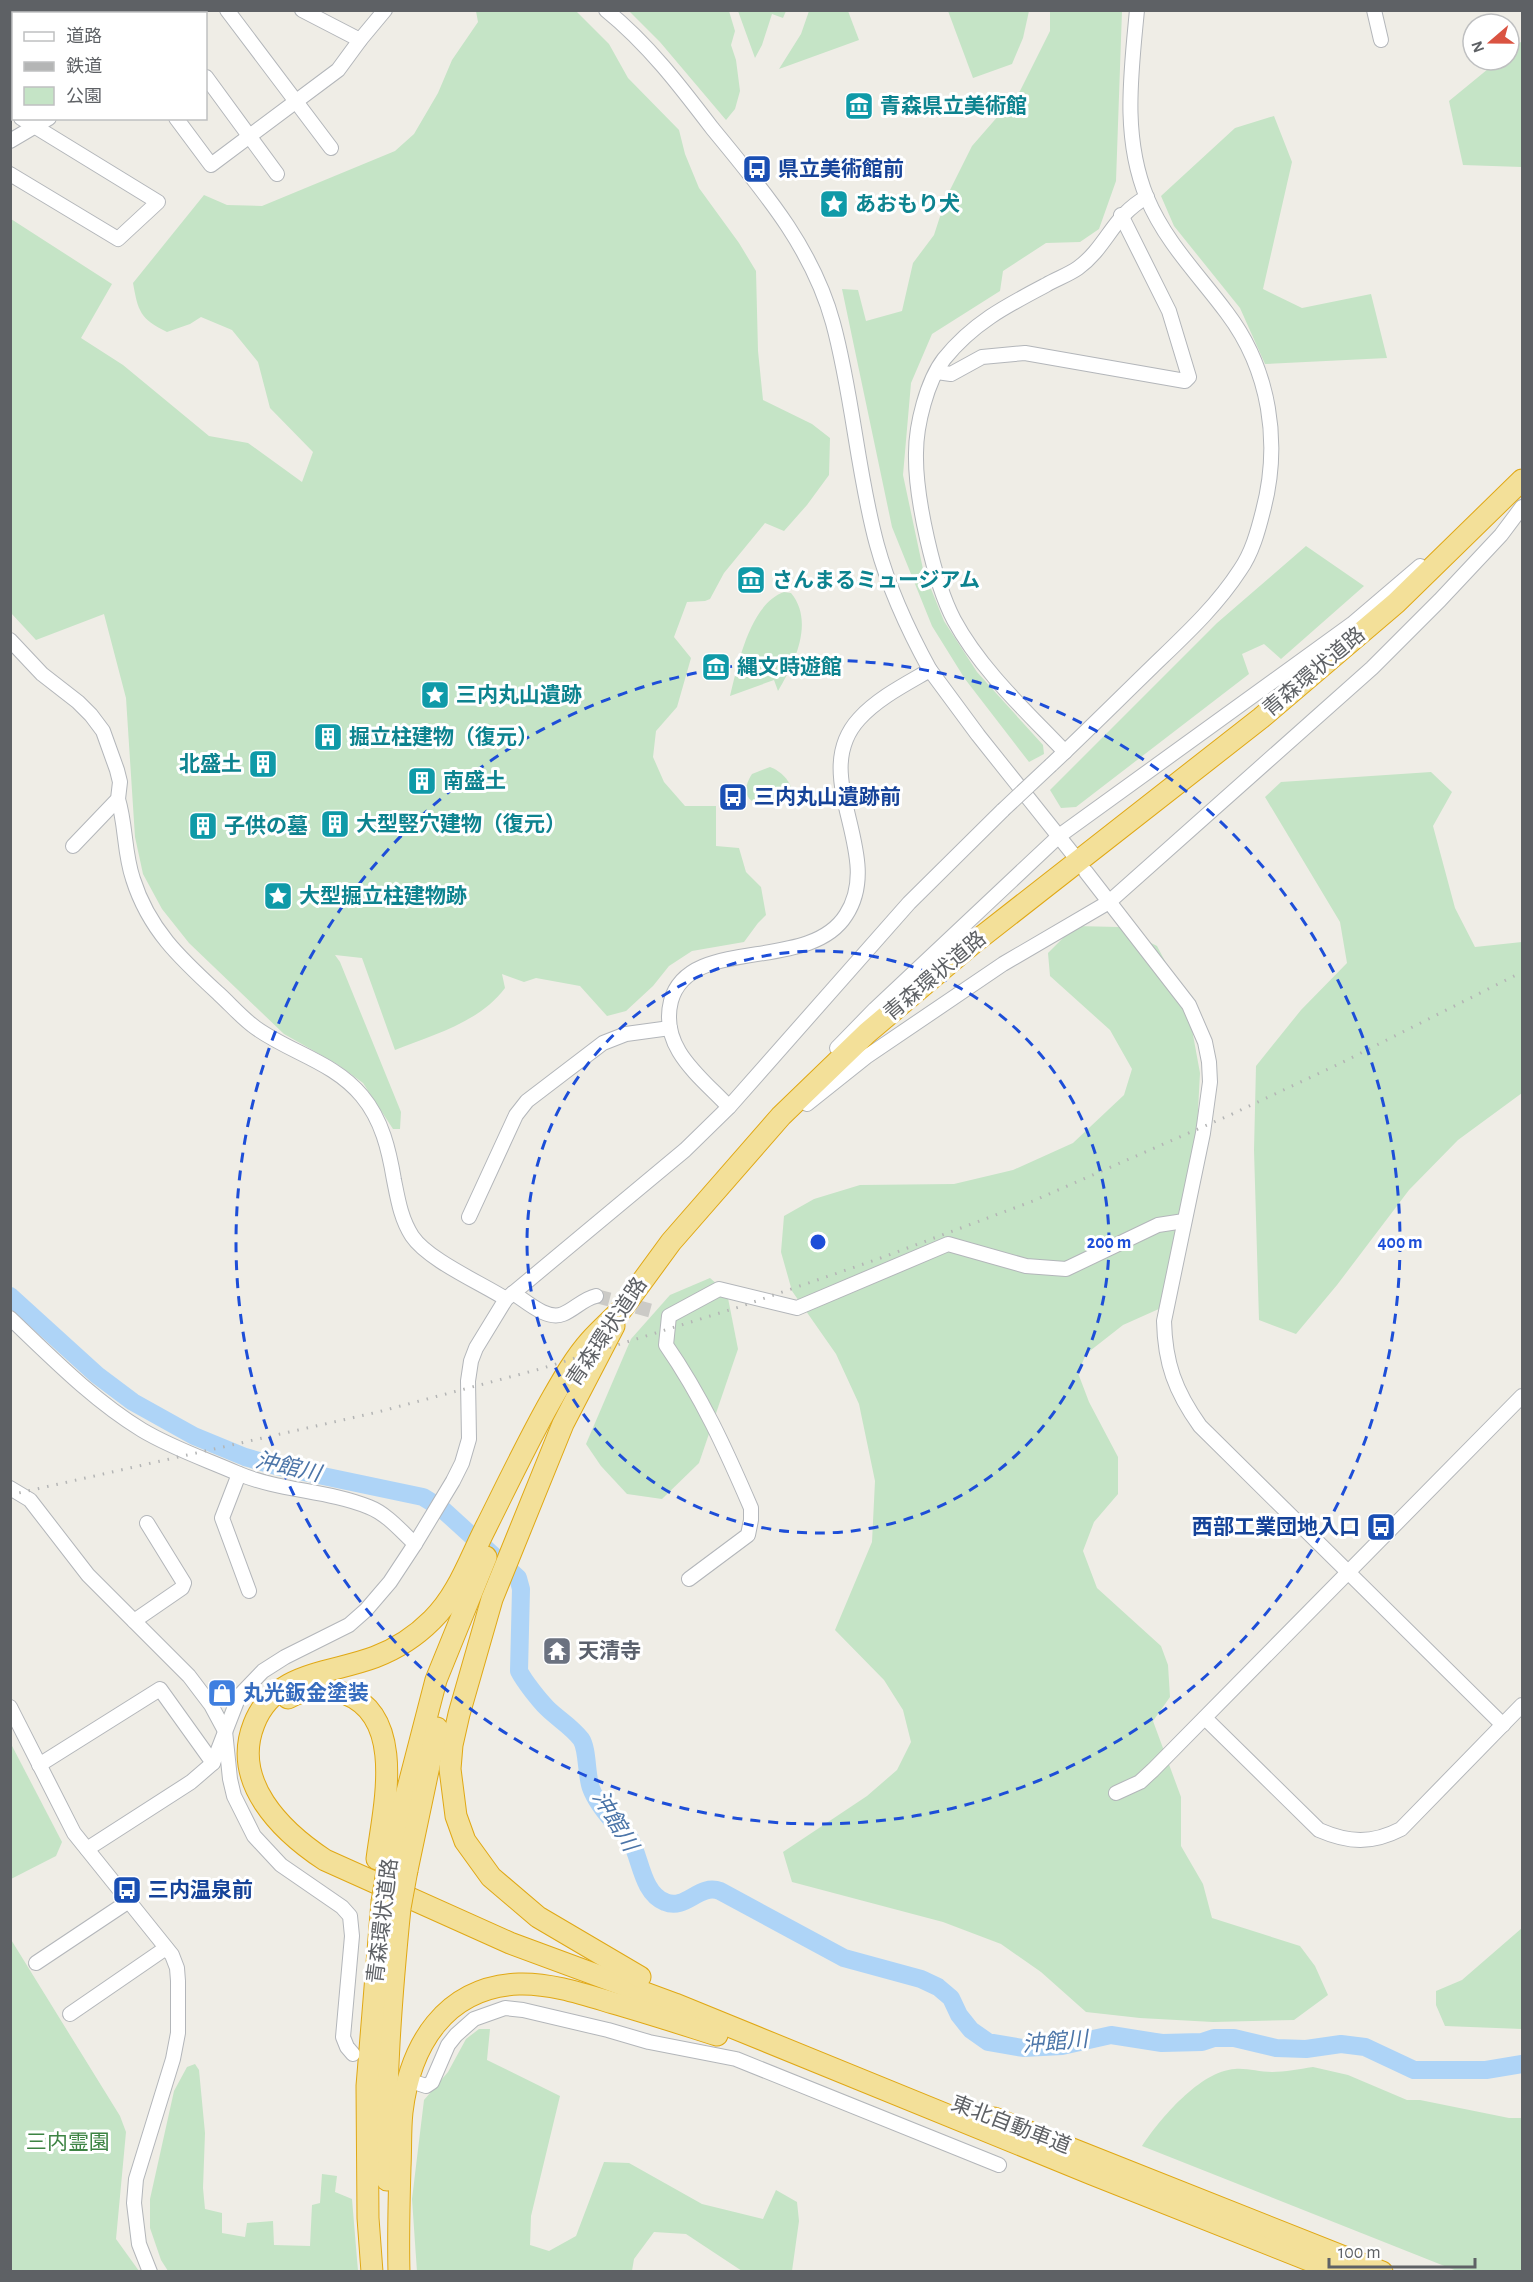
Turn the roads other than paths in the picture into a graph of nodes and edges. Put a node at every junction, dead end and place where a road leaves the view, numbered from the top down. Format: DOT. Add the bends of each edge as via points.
graph roads {
  1 [pos="227,10"];
  2 [pos="302,10"];
  3 [pos="385,10"];
  4 [pos="606,10"];
  5 [pos="1137,10"];
  6 [pos="1374,10"];
  7 [pos="360,40"];
  8 [pos="1381,40"];
  9 [pos="207,78"];
  10 [pos="297,102"];
  11 [pos="24,120"];
  12 [pos="47,120"];
  13 [pos="177,120"];
  14 [pos="36,128"];
  15 [pos="250,136"];
  16 [pos="10,141"];
  17 [pos="331,148"];
  18 [pos="10,174"];
  19 [pos="278,174"];
  20 [pos="1147,197"];
  21 [pos="1121,215"];
  22 [pos="937,372"];
  23 [pos="1522,468"];
  24 [pos="1522,480"];
  25 [pos="1522,507"];
  26 [pos="10,640"];
  27 [pos="930,670"];
  28 [pos="1065,752"];
  29 [pos="118,799"];
  30 [pos="1059,836"];
  31 [pos="73,846"];
  32 [pos="1072,853"];
  33 [pos="1086,872"];
  34 [pos="1109,902"];
  35 [pos="670,1028"];
  36 [pos="729,1107"];
  37 [pos="781,1116"];
  38 [pos="469,1217"];
  39 [pos="692,1217"];
  40 [pos="1184,1221"];
  41 [pos="510,1296"];
  42 [pos="596,1296"];
  43 [pos="623,1305"];
  44 [pos="10,1318"];
  45 [pos="1522,1396"];
  46 [pos="239,1474"];
  47 [pos="10,1488"];
  48 [pos="147,1523"];
  49 [pos="418,1538"];
  50 [pos="1348,1572"];
  51 [pos="470,1577"];
  52 [pos="689,1579"];
  53 [pos="249,1591"];
  54 [pos="134,1621"];
  55 [pos="1522,1705"];
  56 [pos="10,1707"];
  57 [pos="1205,1718"];
  58 [pos="1503,1725"];
  59 [pos="225,1731"];
  60 [pos="213,1763"];
  61 [pos="39,1765"];
  62 [pos="201,1774"];
  63 [pos="230,1779"];
  64 [pos="1116,1793"];
  65 [pos="87,1849"];
  66 [pos="390,1866"];
  67 [pos="129,1901"];
  68 [pos="385,1903"];
  69 [pos="166,1948"];
  70 [pos="36,1963"];
  71 [pos="638,1983"];
  72 [pos="70,2014"];
  73 [pos="353,2054"];
  74 [pos="864,2082"];
  75 [pos="417,2083"];
  76 [pos="999,2165"];
  77 [pos="150,2271"];
  78 [pos="372,2271"];
  79 [pos="392,2271"];
  80 [pos="399,2271"];
  81 [pos="1339,2271"];
  82 [pos="1383,2271"];
  1 -- 10 [label="street"];
  2 -- 7 [label="street"];
  3 -- 7 [label="street"];
  4 -- 27 [label="street" via="649,50 773,203 819,284 837,341 876,544 906,625"];
  5 -- 20 [label="street" via="1129,107 1137,169"];
  6 -- 8 [label="street"];
  7 -- 10 [label="street" via="338,70"];
  9 -- 15 [label="street"];
  10 -- 15 [label="street"];
  10 -- 17 [label="street"];
  11 -- 14 [label="street"];
  12 -- 14 [label="street"];
  13 -- 15 [label="street" via="211,165"];
  14 -- 16 [label="street"];
  14 -- 18 [label="street" via="158,202 118,239"];
  15 -- 19 [label="street"];
  20 -- 21 [label="street"];
  20 -- 28 [label="street" via="1158,223 1228,314 1252,358 1271,423 1267,497 1258,532 1242,568 1220,600"];
  21 -- 22 [label="street" via="1078,268 989,316 971,330"];
  21 -- 22 [label="street" via="1169,311 1189,377 1185,381 1025,353 982,357 951,374"];
  22 -- 28 [label="street" via="919,419 915,454 920,498 940,586 954,620 975,654"];
  23 -- 30 [label="street" via="1468,524 1352,624"];
  24 -- 37 [label="highway, 青森環状道路" via="1396,603 1261,717 917,990"];
  25 -- 34 [label="street" via="1501,535 1372,668"];
  26 -- 29 [label="street" via="42,674 78,702 103,731 120,782"];
  27 -- 30 [label="street"];
  27 -- 35 [label="street" via="871,708 858,721 842,750 842,781 859,873 858,892 844,919 833,931 807,945 705,965 681,983 672,999"];
  28 -- 36 [label="street, bridge" via="909,903"];
  29 -- 31 [label="street"];
  29 -- 41 [label="street" via="134,884 166,942 255,1028 327,1065 362,1095 384,1134 399,1208 413,1238 441,1261"];
  30 -- 32 [label="street"];
  30 -- 37 [label="street" via="875,1009 809,1077"];
  33 -- 34 [label="street"];
  34 -- 39 [label="street" via="1003,964 866,1057 811,1101 718,1197"];
  34 -- 40 [label="street" via="1189,1005 1205,1042 1209,1062 1208,1104"];
  35 -- 36 [label="street" via="682,1058"];
  35 -- 38 [label="street" via="614,1037 527,1101 516,1115"];
  36 -- 41 [label="street" via="685,1150"];
  37 -- 39 [label="highway, 青森環状道路"];
  39 -- 43 [label="highway, 青森環状道路"];
  40 -- 50 [label="street" via="1164,1320 1166,1351 1175,1384 1200,1425"];
  40 -- 52 [label="street" via="1158,1225 1066,1269 1026,1266 948,1244 797,1308 719,1289 663,1314 666,1345 718,1432 751,1508 748,1535"];
  41 -- 42 [label="street" via="550,1316 563,1314"];
  41 -- 49 [label="street" via="471,1361 469,1439 453,1481"];
  43 -- 51 [label="highway, 青森環状道路" via="540,1438"];
  43 -- 71 [label="highway" via="563,1424 492,1599 471,1668 450,1769 456,1816 465,1840 491,1877 538,1917"];
  44 -- 46 [label="street" via="73,1377 141,1429 175,1448"];
  45 -- 50 [label="street"];
  46 -- 49 [label="street" via="370,1507"];
  46 -- 53 [label="street" via="222,1518"];
  47 -- 54 [label="street" via="30,1500 88,1575"];
  48 -- 54 [label="street" via="184,1583"];
  49 -- 59 [label="street" via="390,1582 349,1625 285,1657 251,1682 239,1696"];
  50 -- 57 [label="street"];
  50 -- 58 [label="street"];
  51 -- 66 [label="highway, 青森環状道路" via="448,1679"];
  51 -- 71 [label="highway" via="416,1634 375,1657 300,1678 270,1698 257,1717 248,1744 249,1764 261,1801 302,1845 325,1860 510,1943"];
  54 -- 59 [label="street" via="189,1676"];
  55 -- 58 [label="street"];
  56 -- 61 [label="street"];
  57 -- 58 [label="street" via="1319,1830 1353,1842 1371,1841 1401,1829"];
  57 -- 64 [label="street" via="1140,1782"];
  59 -- 60 [label="street"];
  59 -- 63 [label="street"];
  60 -- 61 [label="street" via="160,1689"];
  60 -- 62 [label="street"];
  61 -- 65 [label="street" via="74,1833"];
  62 -- 63 [label="street"];
  62 -- 65 [label="street"];
  63 -- 73 [label="street" via="242,1816 267,1852 350,1916 352,1936 343,2037"];
  65 -- 67 [label="street"];
  66 -- 68 [label="highway"];
  66 -- 68 [label="highway, 青森環状道路, bridge"];
  66 -- 71 [label="highway" via="385,1744 367,1708 334,1690 297,1693 280,1702 267,1718 258,1756 262,1779 272,1800 298,1831 327,1850 409,1887"];
  67 -- 69 [label="street"];
  67 -- 70 [label="street"];
  68 -- 78 [label="highway, 青森環状道路" via="370,1934 375,1977 366,2142"];
  68 -- 79 [label="highway, 青森環状道路" via="393,1981 386,2130"];
  69 -- 72 [label="street"];
  69 -- 77 [label="street" via="177,1968 178,2033 136,2179 134,2203 139,2244"];
  71 -- 74 [label="highway, 東北自動車道"];
  71 -- 82 [label="highway, 東北自動車道"];
  74 -- 80 [label="highway" via="591,1996 520,1984 481,1991 445,2013 430,2029 410,2072 402,2113"];
  74 -- 81 [label="highway, 東北自動車道"];
  75 -- 76 [label="street" via="426,2086 432,2082 448,2045 474,2019 505,2008 523,2010 736,2059"];
}
